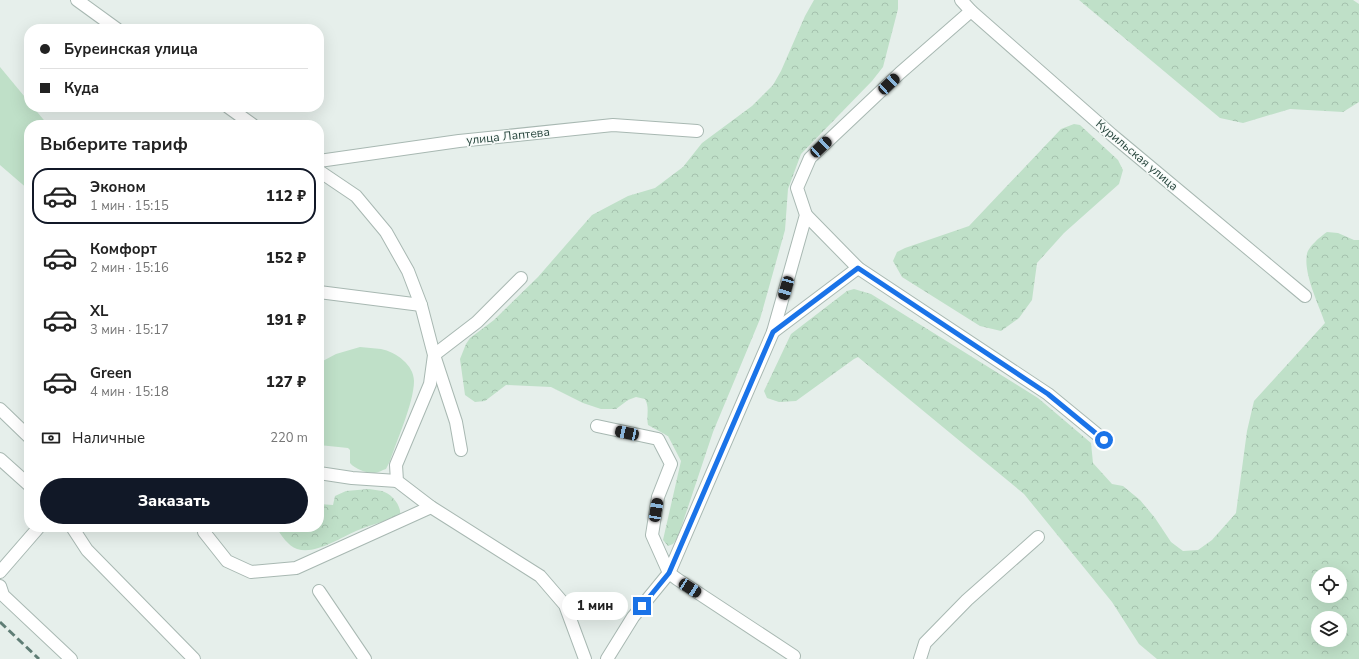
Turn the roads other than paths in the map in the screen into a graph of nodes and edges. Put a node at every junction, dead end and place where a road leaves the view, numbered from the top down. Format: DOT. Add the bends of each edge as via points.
graph roads {
  1 [pos="77,0"];
  2 [pos="961,0"];
  3 [pos="971,11"];
  4 [pos="111,24"];
  5 [pos="235,112"];
  6 [pos="246,120"];
  7 [pos="697,131"];
  8 [pos="324,160"];
  9 [pos="324,174"];
  10 [pos="806,215"];
  11 [pos="858,268"];
  12 [pos="521,278"];
  13 [pos="324,293"];
  14 [pos="1306,296"];
  15 [pos="421,305"];
  16 [pos="773,332"];
  17 [pos="434,355"];
  18 [pos="0,408"];
  19 [pos="597,426"];
  20 [pos="24,432"];
  21 [pos="1104,440"];
  22 [pos="461,450"];
  23 [pos="0,459"];
  24 [pos="324,474"];
  25 [pos="24,481"];
  26 [pos="397,481"];
  27 [pos="431,507"];
  28 [pos="35,532"];
  29 [pos="75,532"];
  30 [pos="204,532"];
  31 [pos="1038,537"];
  32 [pos="0,572"];
  33 [pos="669,573"];
  34 [pos="0,586"];
  35 [pos="318,591"];
  36 [pos="794,656"];
  37 [pos="71,659"];
  38 [pos="194,659"];
  39 [pos="365,659"];
  40 [pos="585,659"];
  41 [pos="607,659"];
  42 [pos="920,659"];
  1 -- 4 [label="street"];
  2 -- 3 [label="street, Курильская улица"];
  3 -- 10 [label="street" via="900,73 810,158 797,188"];
  3 -- 14 [label="street, Курильская улица" via="1112,135"];
  5 -- 6 [label="street"];
  7 -- 8 [label="street, улица Лаптева" via="613,125 459,141"];
  9 -- 15 [label="street" via="356,196 386,232 408,271"];
  10 -- 11 [label="street"];
  10 -- 16 [label="street"];
  11 -- 16 [label="street"];
  11 -- 21 [label="street" via="1048,394"];
  12 -- 17 [label="street" via="477,322"];
  13 -- 15 [label="street"];
  15 -- 17 [label="street"];
  16 -- 33 [label="street"];
  17 -- 22 [label="street" via="456,422"];
  17 -- 26 [label="street" via="430,384 396,465"];
  18 -- 20 [label="street"];
  19 -- 33 [label="street" via="658,440 671,464 658,497 652,535"];
  23 -- 25 [label="street"];
  24 -- 26 [label="street"];
  26 -- 27 [label="street"];
  27 -- 30 [label="street" via="296,568 251,572 226,561"];
  27 -- 40 [label="street" via="540,576 565,605"];
  28 -- 32 [label="street"];
  29 -- 38 [label="street" via="87,550"];
  31 -- 42 [label="street" via="967,600 925,643"];
  33 -- 36 [label="street"];
  33 -- 41 [label="street" via="633,617"];
  34 -- 37 [label="street" via="3,595"];
  35 -- 39 [label="street"];
}
